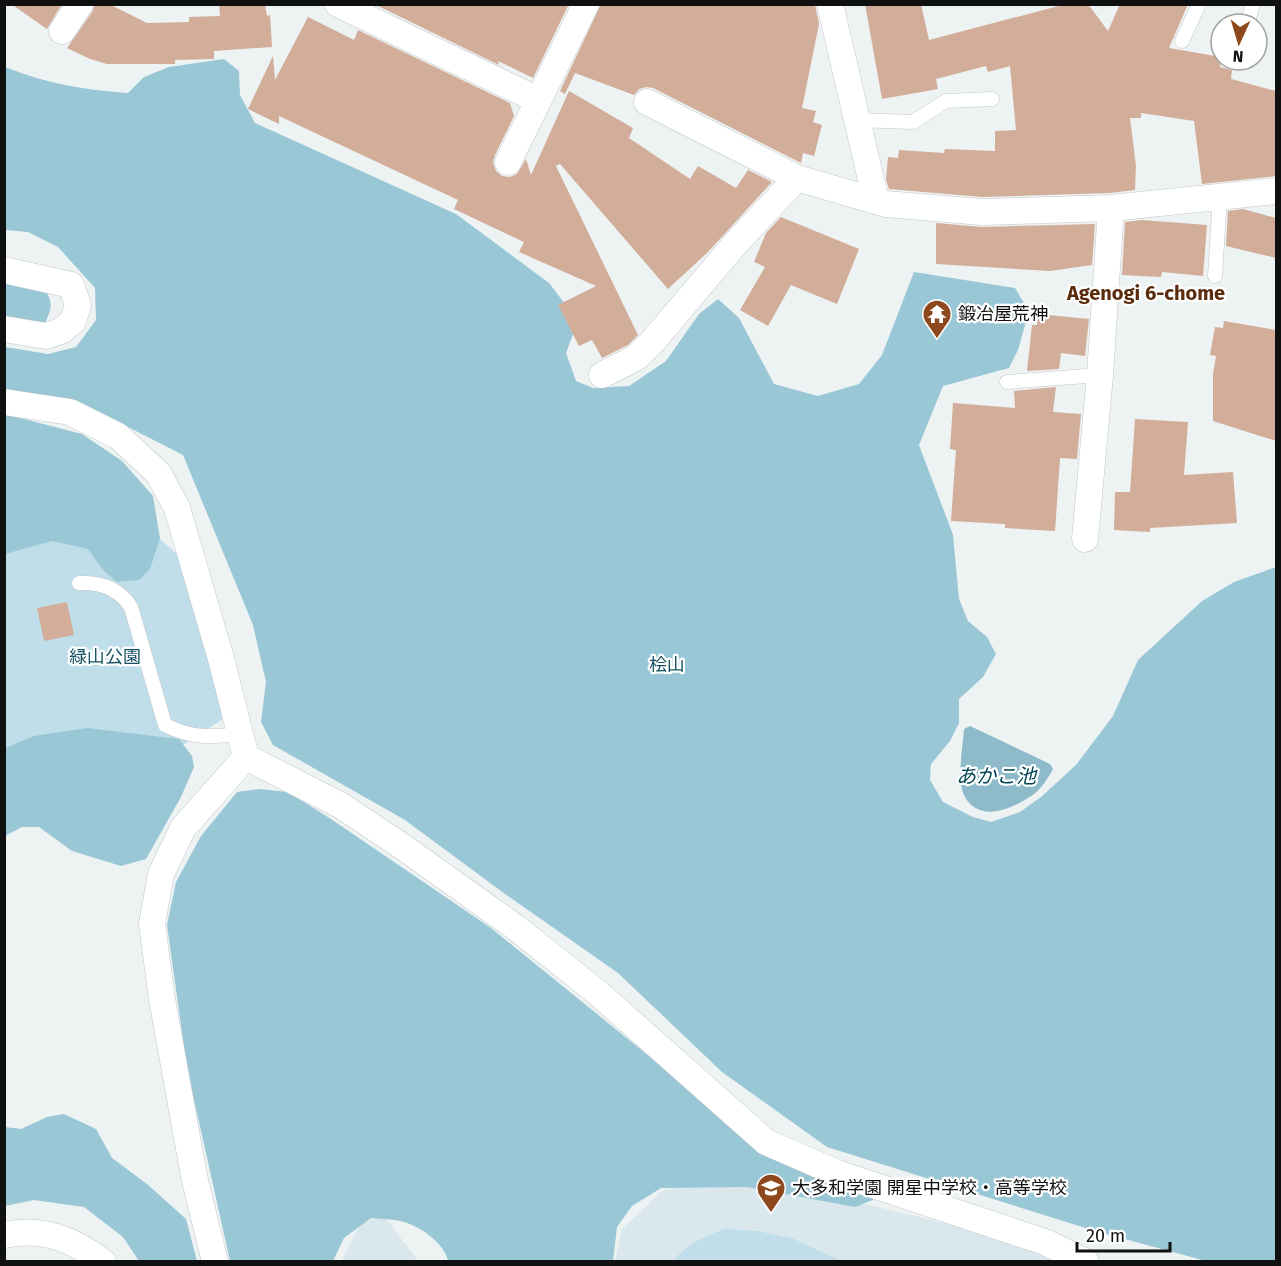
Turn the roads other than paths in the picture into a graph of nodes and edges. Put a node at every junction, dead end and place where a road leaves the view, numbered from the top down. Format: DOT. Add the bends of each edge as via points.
graph roads {
  1 [pos="80,4"];
  2 [pos="338,4"];
  3 [pos="586,4"];
  4 [pos="830,4"];
  5 [pos="1198,4"];
  6 [pos="63,31"];
  7 [pos="1182,40"];
  8 [pos="992,99"];
  9 [pos="538,100"];
  10 [pos="647,102"];
  11 [pos="856,120"];
  12 [pos="507,162"];
  13 [pos="797,178"];
  14 [pos="1276,191"];
  15 [pos="1220,197"];
  16 [pos="876,201"];
  17 [pos="1111,208"];
  18 [pos="4,270"];
  19 [pos="1215,276"];
  20 [pos="4,329"];
  21 [pos="602,375"];
  22 [pos="1100,375"];
  23 [pos="1007,382"];
  24 [pos="4,402"];
  25 [pos="1085,539"];
  26 [pos="79,583"];
  27 [pos="243,745"];
  28 [pos="4,1235"];
  29 [pos="103,1262"];
  30 [pos="215,1262"];
  31 [pos="1086,1262"];
  1 -- 6 [label="street"];
  2 -- 9 [label="street"];
  3 -- 9 [label="street"];
  4 -- 11 [label="street"];
  5 -- 7 [label="lane"];
  8 -- 11 [label="lane" via="946,100 914,122"];
  9 -- 12 [label="street"];
  10 -- 13 [label="street"];
  11 -- 16 [label="street"];
  13 -- 16 [label="street"];
  13 -- 21 [label="street" via="637,357"];
  14 -- 15 [label="street"];
  15 -- 17 [label="street"];
  15 -- 19 [label="lane"];
  16 -- 17 [label="street" via="982,212"];
  17 -- 22 [label="street"];
  18 -- 20 [label="street" via="71,285 78,305 73,321 46,336"];
  22 -- 23 [label="lane"];
  22 -- 25 [label="street"];
  24 -- 27 [label="street" via="70,412 118,436 158,472 177,508"];
  26 -- 27 [label="lane" via="95,583 125,597 165,725"];
  27 -- 30 [label="street" via="183,828 161,874 152,924 194,1176"];
  27 -- 31 [label="street" via="403,847 515,927 598,993 766,1142 837,1173 1045,1242"];
  28 -- 29 [label="street" via="27,1233 64,1238"];
}
